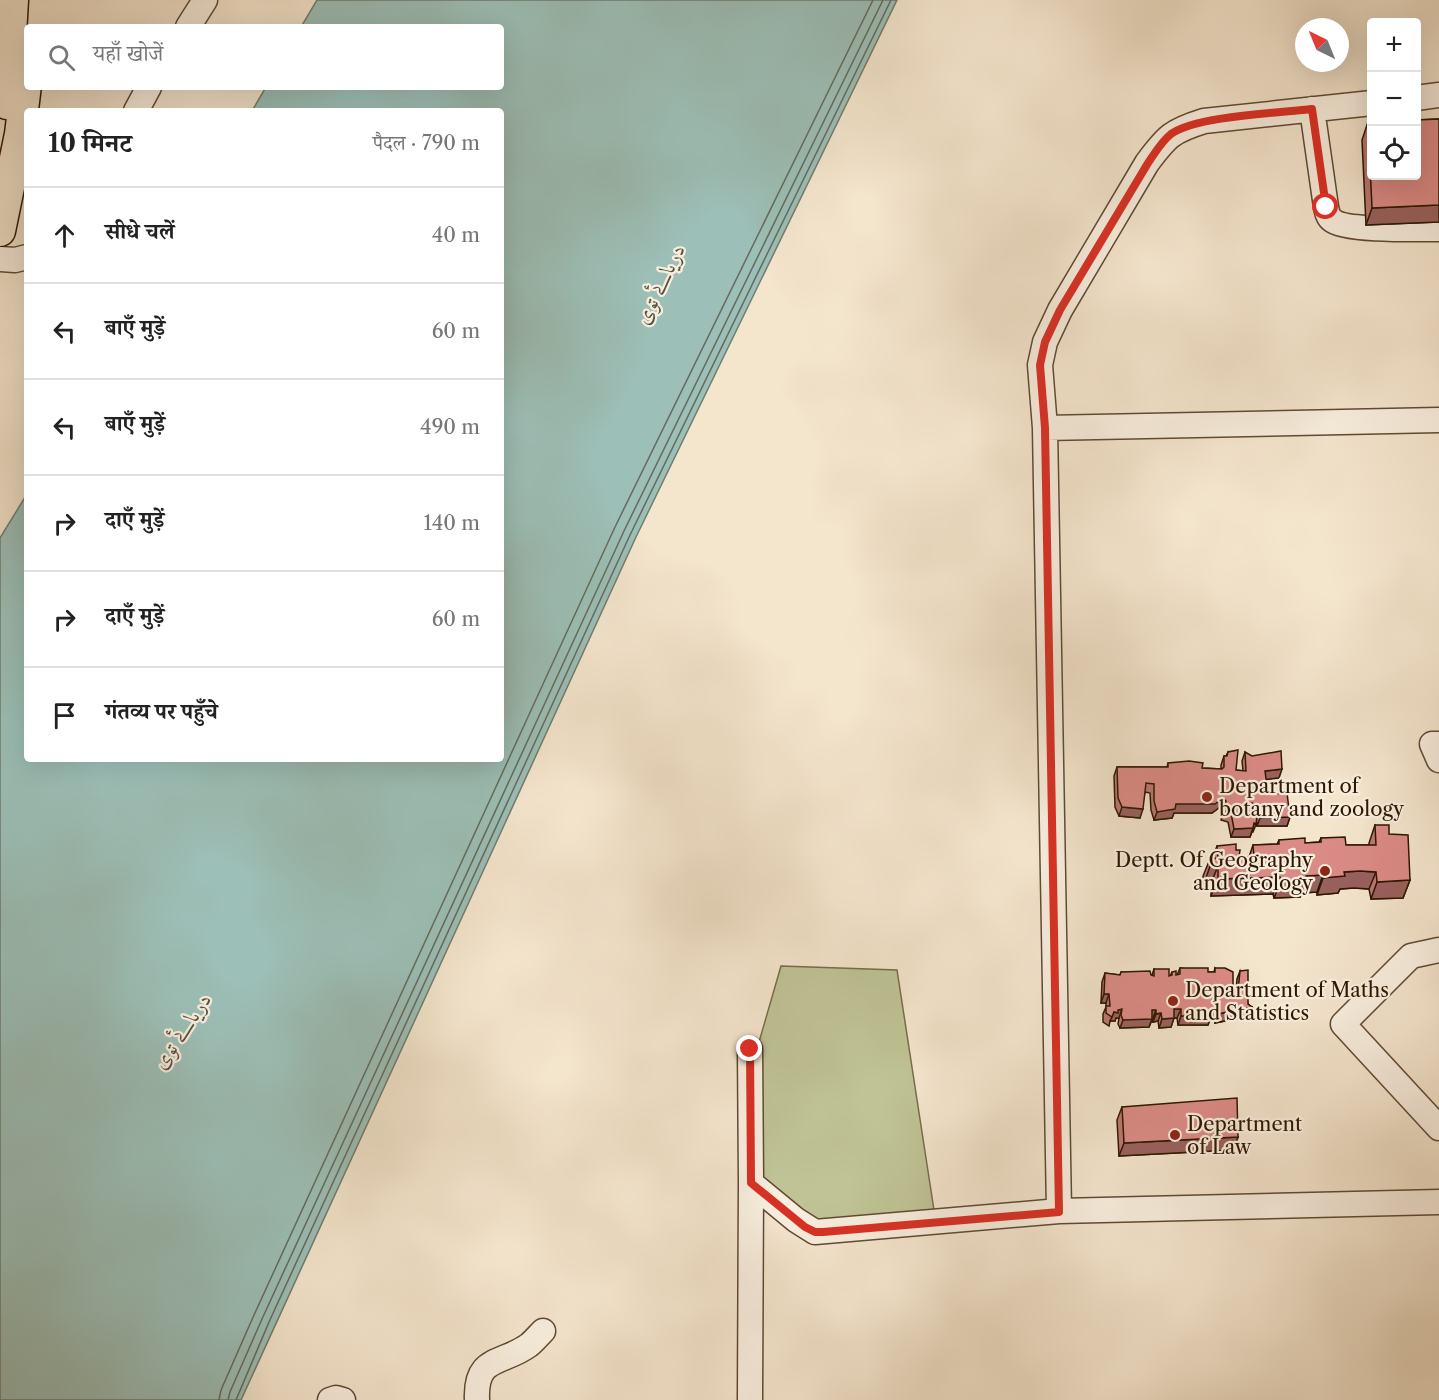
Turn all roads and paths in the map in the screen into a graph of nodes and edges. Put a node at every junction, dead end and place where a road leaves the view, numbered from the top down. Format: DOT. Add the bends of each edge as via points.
graph roads {
  1 [pos="13,0"];
  2 [pos="28,0"];
  3 [pos="205,0"];
  4 [pos="29,24"];
  5 [pos="190,24"];
  6 [pos="25,90"];
  7 [pos="147,90"];
  8 [pos="1439,95"];
  9 [pos="1421,97"];
  10 [pos="1367,103"];
  11 [pos="138,108"];
  12 [pos="1312,109"];
  13 [pos="0,149"];
  14 [pos="1439,229"];
  15 [pos="0,231"];
  16 [pos="24,258"];
  17 [pos="0,259"];
  18 [pos="1439,420"];
  19 [pos="1045,428"];
  20 [pos="1439,744"];
  21 [pos="1439,760"];
  22 [pos="1439,950"];
  23 [pos="750,1049"];
  24 [pos="1439,1128"];
  25 [pos="751,1183"];
  26 [pos="1439,1202"];
  27 [pos="1059,1212"];
  28 [pos="543,1331"];
  29 [pos="330,1400"];
  30 [pos="343,1400"];
  31 [pos="477,1400"];
  32 [pos="750,1400"];
  1 -- 13 [label="main road" via="9,96"];
  2 -- 4 [label="main road"];
  3 -- 5 [label="street"];
  6 -- 15 [label="main road"];
  7 -- 11 [label="street"];
  8 -- 9 [label="street"];
  10 -- 12 [label="street"];
  12 -- 14 [label="street" via="1329,218 1360,227"];
  12 -- 19 [label="street" via="1204,121 1179,129 1163,141 1060,310 1045,342 1040,365"];
  16 -- 17 [label="street"];
  18 -- 19 [label="street"];
  19 -- 27 [label="street"];
  20 -- 21 [label="street" via="1432,744"];
  22 -- 24 [label="street" via="1411,956 1343,1024"];
  23 -- 25 [label="street"];
  25 -- 27 [label="street" via="815,1232"];
  25 -- 32 [label="street"];
  26 -- 27 [label="street"];
  28 -- 31 [label="street" via="528,1346 485,1366 477,1384"];
  29 -- 30 [label="street"];
}
